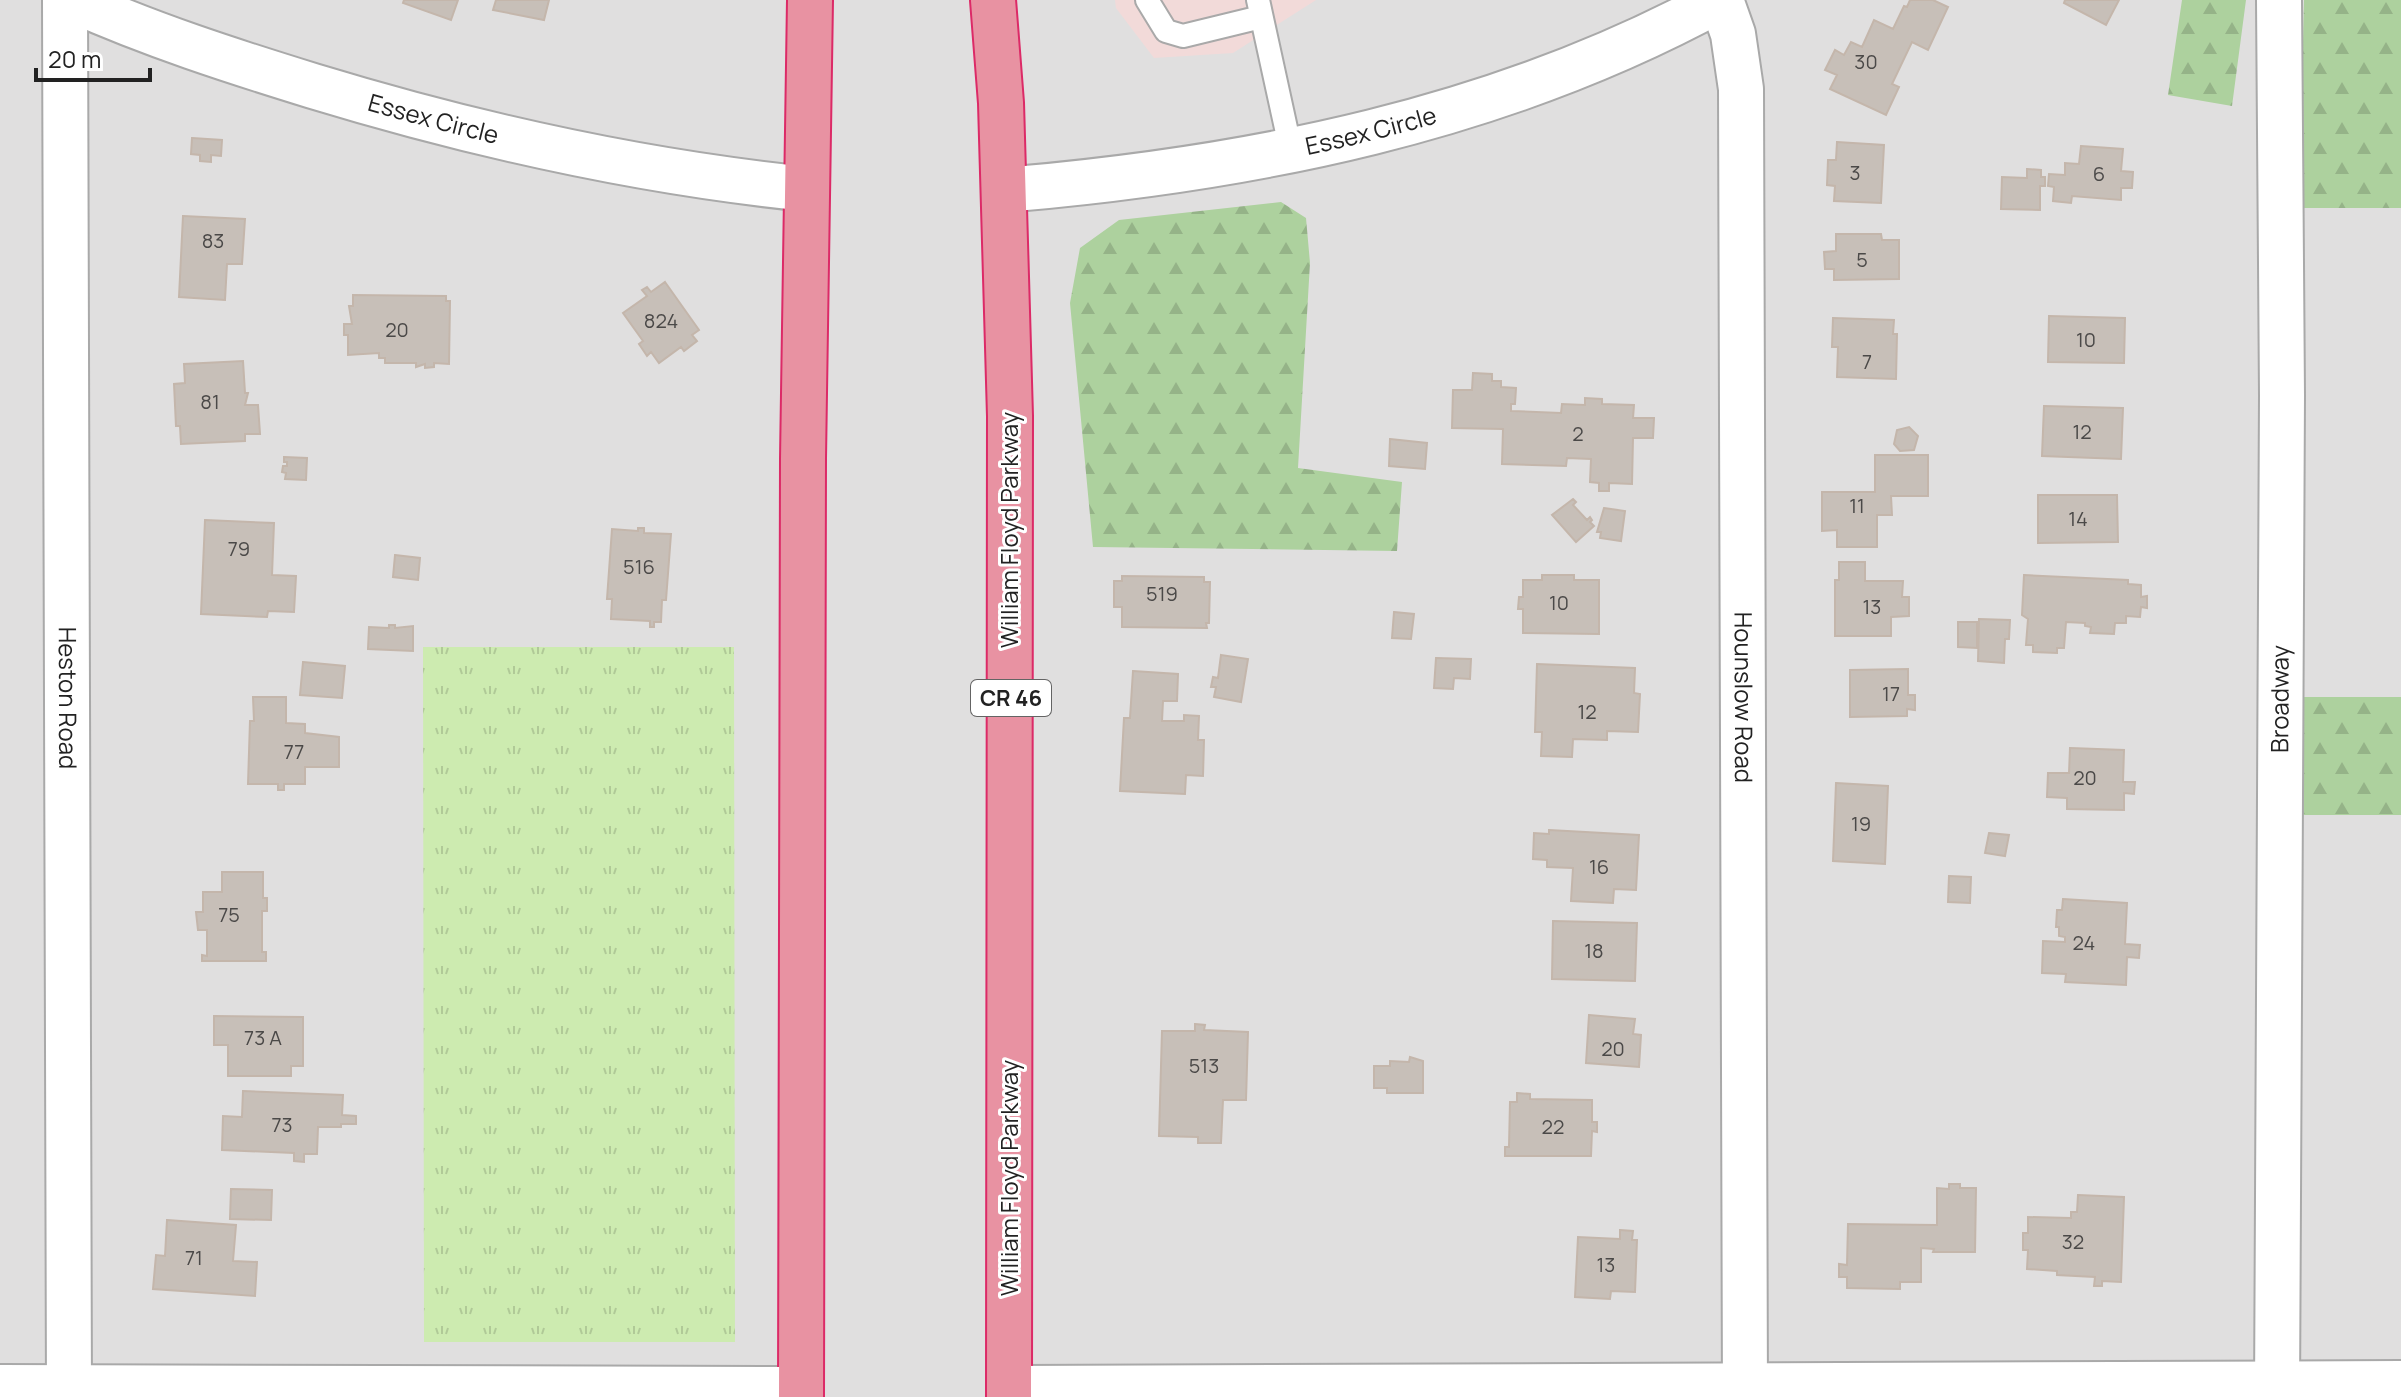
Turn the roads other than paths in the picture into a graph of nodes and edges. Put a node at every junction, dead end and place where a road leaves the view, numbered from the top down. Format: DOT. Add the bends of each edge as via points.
graph roads {
  1 [pos="65,0"];
  2 [pos="73,0"];
  3 [pos="810,0"];
  4 [pos="1147,0"];
  5 [pos="1720,0"];
  6 [pos="2279,0"];
  7 [pos="1001,3"];
  8 [pos="1259,8"];
  9 [pos="1291,151"];
  10 [pos="807,189"];
  11 [pos="1004,190"];
  12 [pos="2401,1383"];
  13 [pos="0,1387"];
  14 [pos="2277,1390"];
  15 [pos="1745,1391"];
  16 [pos="69,1392"];
  17 [pos="1009,1392"];
  18 [pos="801,1393"];
  1 -- 16 [label="street, Heston Road"];
  2 -- 10 [label="street, Essex Circle" via="173,41 407,114 625,163"];
  3 -- 10 [label="highway"];
  4 -- 8 [label="lane" via="1166,31 1183,36"];
  5 -- 9 [label="street, Essex Circle" via="1627,46 1478,103"];
  5 -- 15 [label="street, Hounslow Road" via="1733,34 1741,89"];
  6 -- 14 [label="street, Broadway"];
  7 -- 11 [label="highway, William Floyd Parkway / CR 46"];
  8 -- 9 [label="lane"];
  9 -- 11 [label="street, Essex Circle" via="1078,184"];
  10 -- 18 [label="highway"];
  11 -- 17 [label="highway, William Floyd Parkway / CR 46" via="1011,534"];
  12 -- 14 [label="street"];
  13 -- 16 [label="street"];
  14 -- 15 [label="street"];
  15 -- 17 [label="street"];
  16 -- 18 [label="street"];
}
